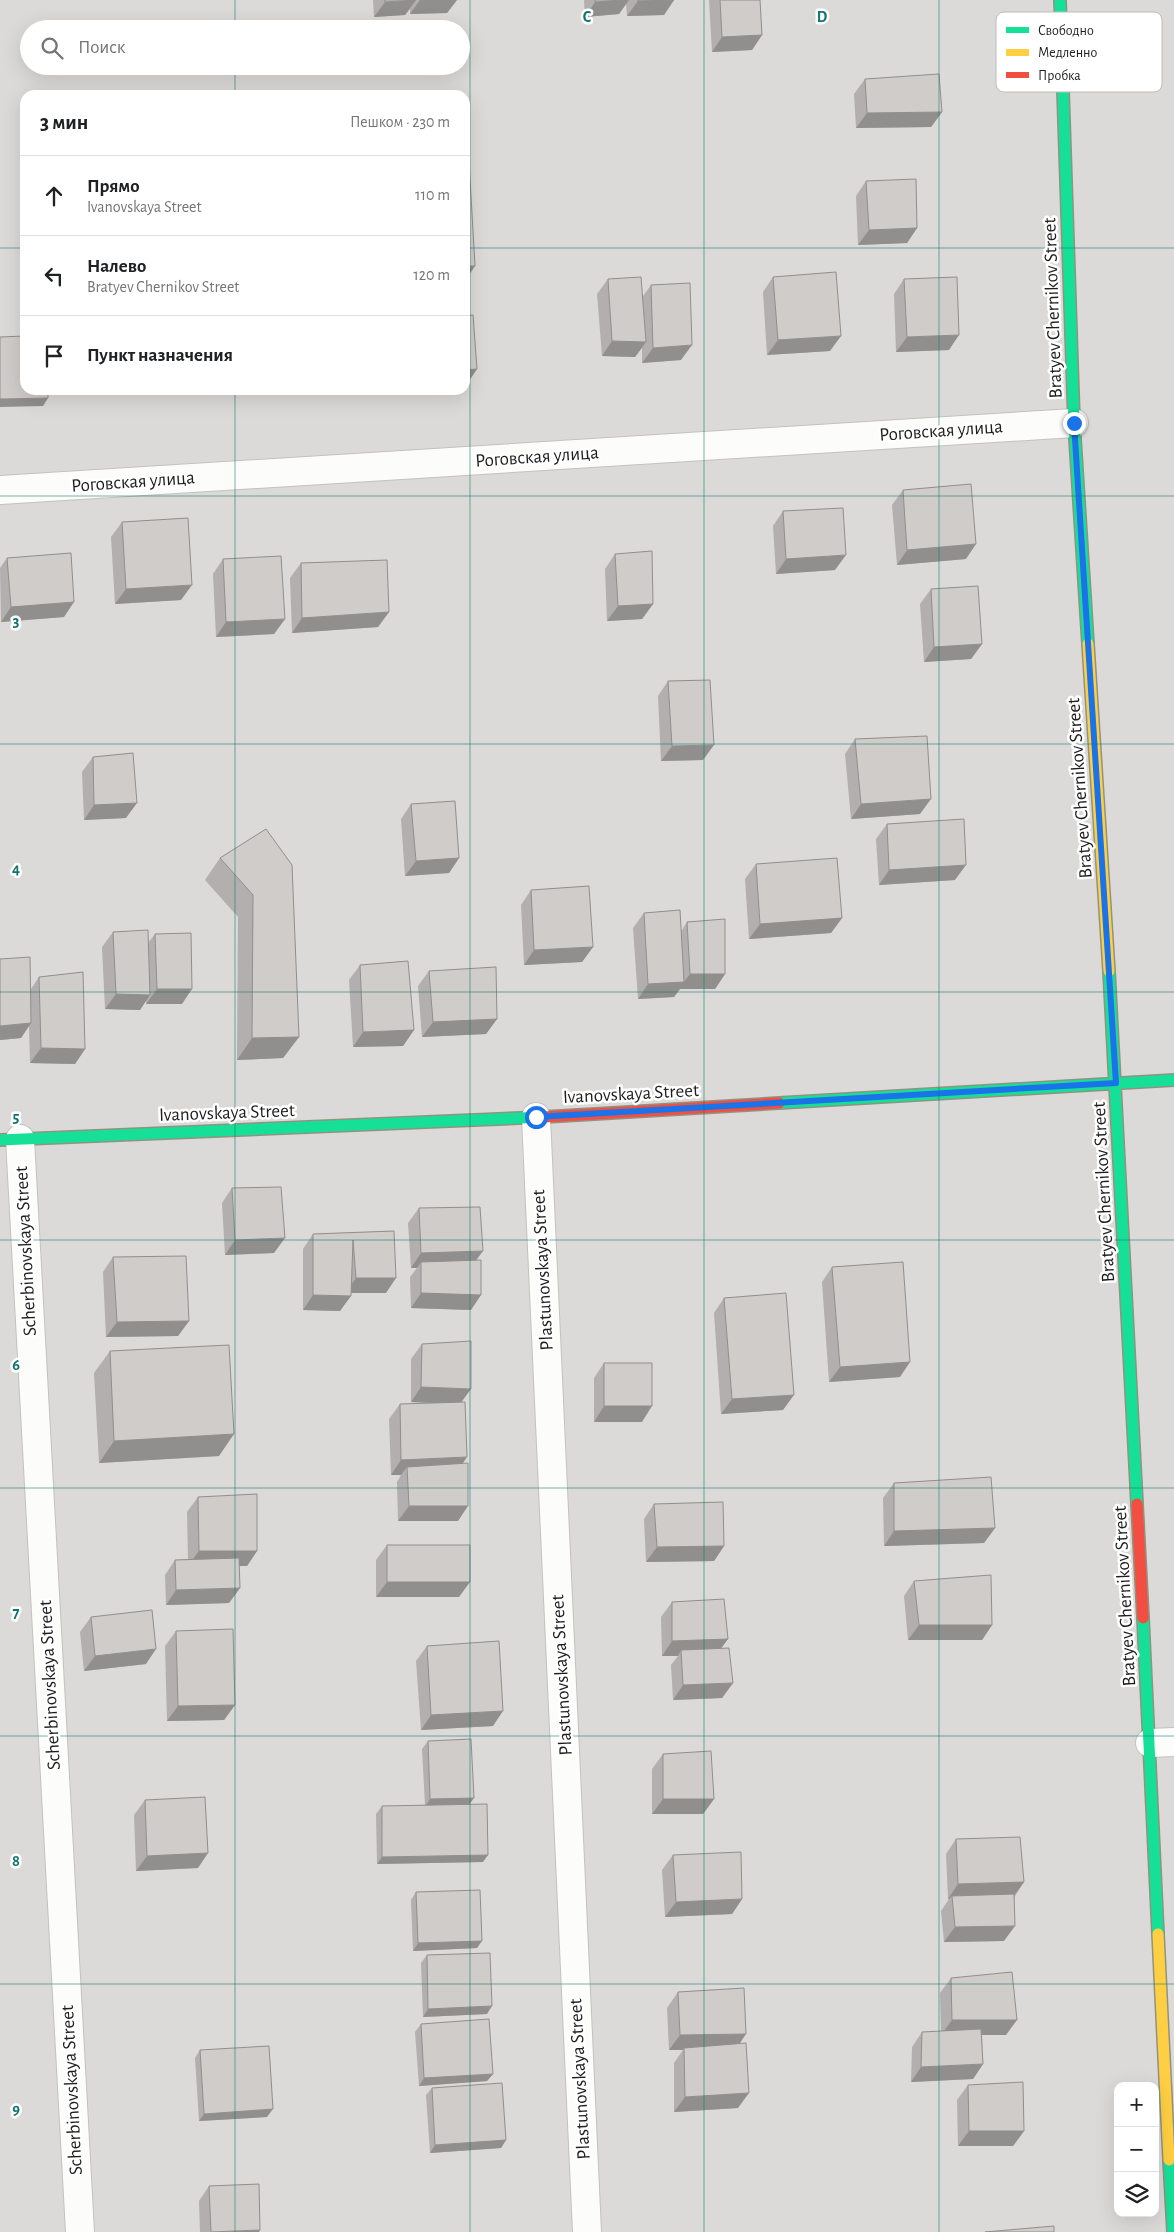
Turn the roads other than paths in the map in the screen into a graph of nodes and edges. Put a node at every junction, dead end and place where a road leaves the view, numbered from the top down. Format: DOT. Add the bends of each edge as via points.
graph roads {
  1 [pos="1063,92"];
  2 [pos="1074,423"];
  3 [pos="0,490"];
  4 [pos="1174,1080"];
  5 [pos="1116,1083"];
  6 [pos="536,1117"];
  7 [pos="10,1140"];
  8 [pos="1162,1743"];
  9 [pos="80,2232"];
  10 [pos="587,2232"];
  11 [pos="1173,2232"];
  1 -- 2 [label="street, Bratyev Chernikov Street"];
  2 -- 3 [label="street, Роговская улица"];
  2 -- 5 [label="street, Bratyev Chernikov Street"];
  4 -- 5 [label="street, Ivanovskaya Street"];
  5 -- 6 [label="street, Ivanovskaya Street"];
  5 -- 8 [label="street, Bratyev Chernikov Street"];
  6 -- 7 [label="street, Ivanovskaya Street"];
  6 -- 10 [label="street, Plastunovskaya Street"];
  7 -- 9 [label="street, Scherbinovskaya Street"];
  8 -- 11 [label="street, Bratyev Chernikov Street"];
}
